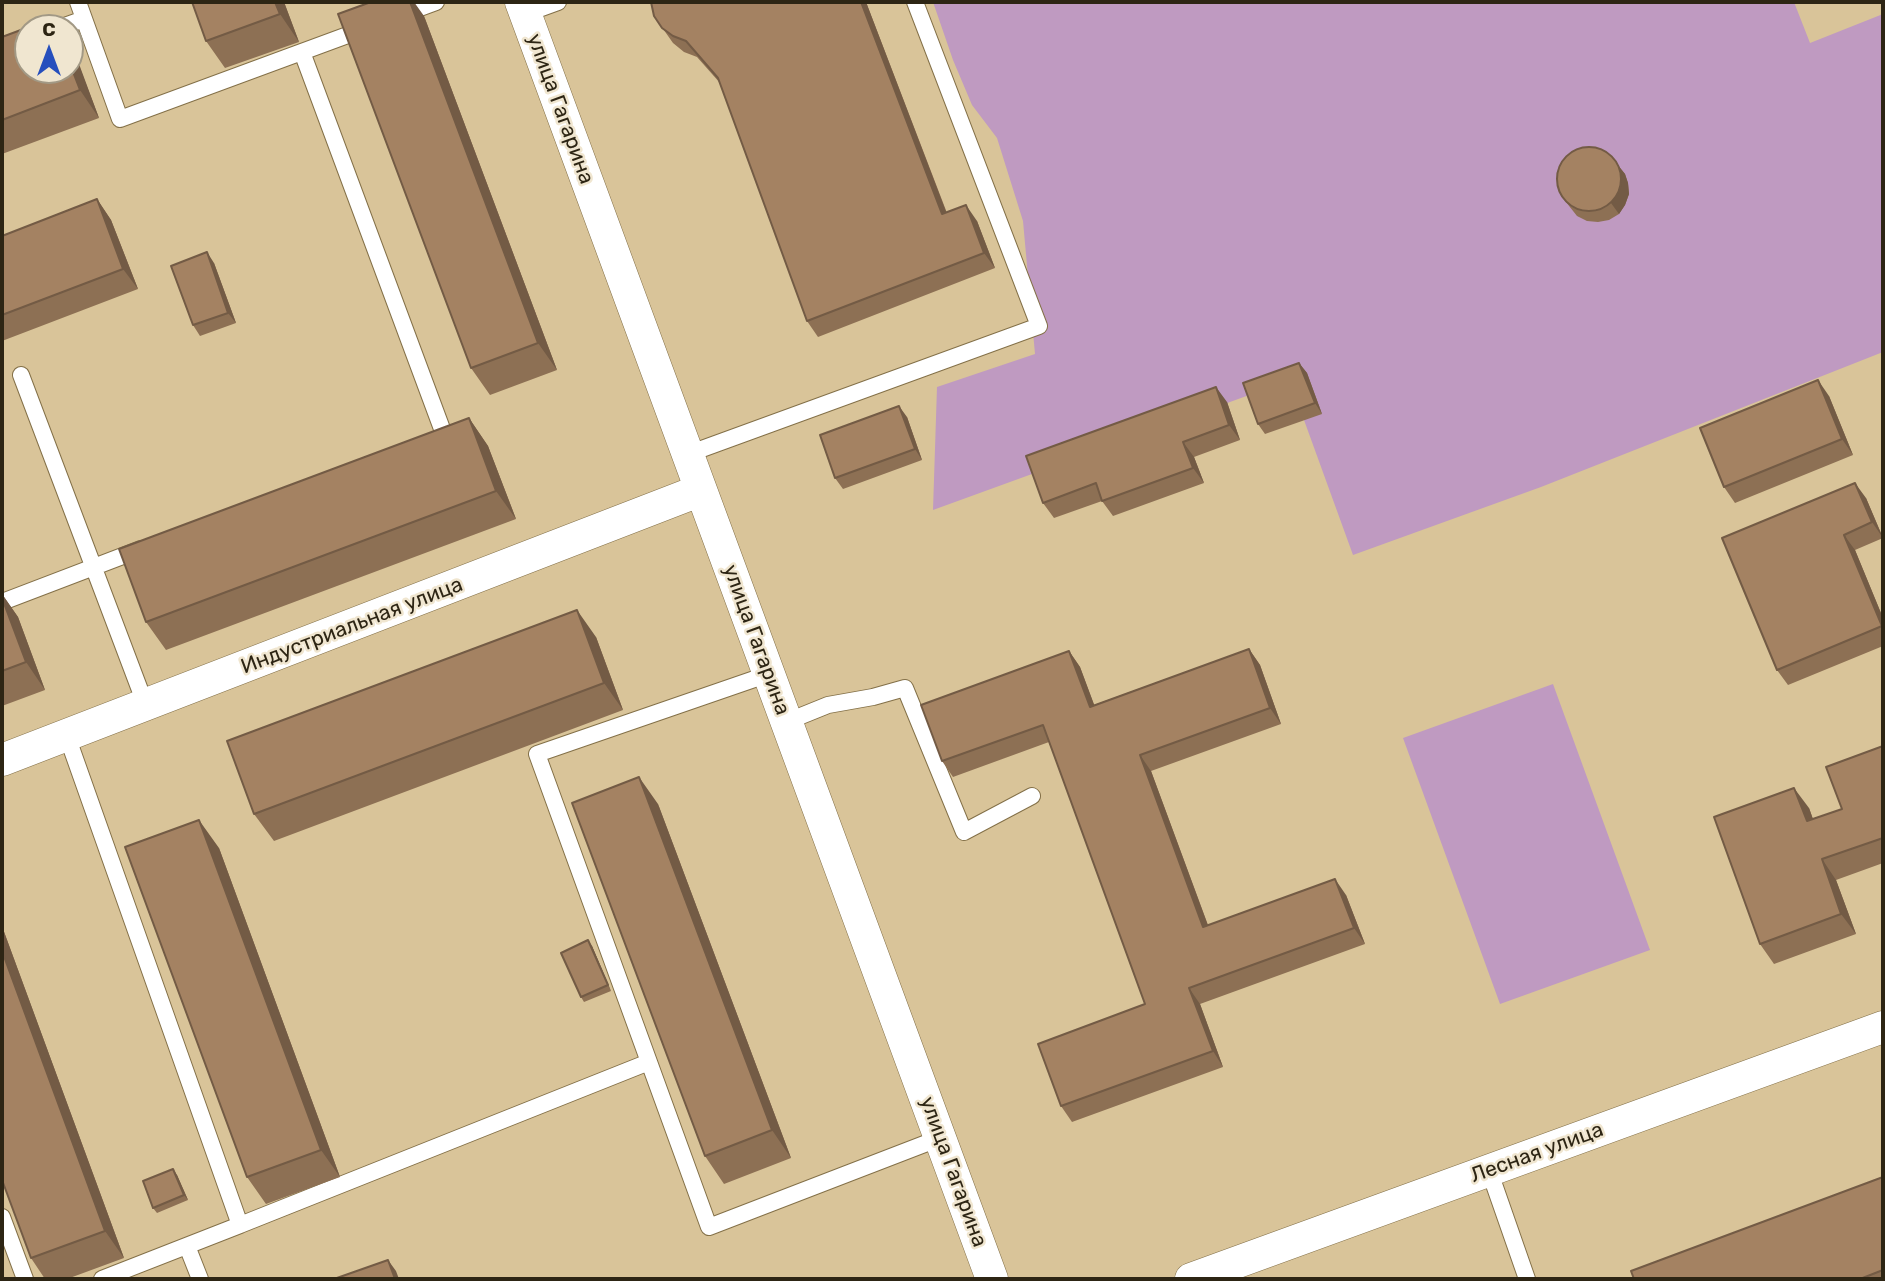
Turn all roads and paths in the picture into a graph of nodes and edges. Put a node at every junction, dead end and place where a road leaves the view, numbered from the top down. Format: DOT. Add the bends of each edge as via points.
graph roads {
  1 [pos="436,2"];
  2 [pos="558,2"];
  3 [pos="915,2"];
  4 [pos="523,8"];
  5 [pos="84,19"];
  6 [pos="302,52"];
  7 [pos="21,375"];
  8 [pos="419,446"];
  9 [pos="688,454"];
  10 [pos="701,491"];
  11 [pos="158,543"];
  12 [pos="92,568"];
  13 [pos="2,602"];
  14 [pos="769,674"];
  15 [pos="146,706"];
  16 [pos="786,722"];
  17 [pos="67,736"];
  18 [pos="2,760"];
  19 [pos="1032,796"];
  20 [pos="1883,1027"];
  21 [pos="649,1062"];
  22 [pos="940,1138"];
  23 [pos="1489,1170"];
  24 [pos="2,1217"];
  25 [pos="240,1225"];
  26 [pos="187,1246"];
  27 [pos="25,1279"];
  28 [pos="102,1279"];
  29 [pos="200,1279"];
  30 [pos="992,1279"];
  31 [pos="1191,1279"];
  32 [pos="1527,1279"];
  1 -- 6 [label="lane"];
  2 -- 4 [label="lane"];
  3 -- 9 [label="lane" via="1039,326"];
  4 -- 9 [label="street, улица Гагарина"];
  5 -- 6 [label="lane" via="120,120"];
  6 -- 8 [label="lane" via="445,437"];
  7 -- 12 [label="lane"];
  9 -- 10 [label="street, улица Гагарина"];
  10 -- 14 [label="street, улица Гагарина"];
  10 -- 15 [label="street, Индустриальная улица"];
  11 -- 12 [label="lane"];
  12 -- 13 [label="lane"];
  12 -- 15 [label="lane"];
  14 -- 16 [label="street, улица Гагарина"];
  14 -- 21 [label="lane" via="537,754"];
  15 -- 17 [label="street, Индустриальная улица"];
  16 -- 19 [label="lane" via="828,705 905,688 964,832"];
  16 -- 22 [label="street, улица Гагарина"];
  17 -- 18 [label="street, Индустриальная улица"];
  17 -- 25 [label="lane"];
  20 -- 23 [label="street, Лесная улица"];
  21 -- 22 [label="lane" via="709,1227"];
  21 -- 25 [label="lane"];
  22 -- 30 [label="street, улица Гагарина"];
  23 -- 31 [label="street, Лесная улица"];
  23 -- 32 [label="lane"];
  24 -- 27 [label="lane"];
  25 -- 26 [label="lane"];
  26 -- 28 [label="lane"];
  26 -- 29 [label="lane"];
}
